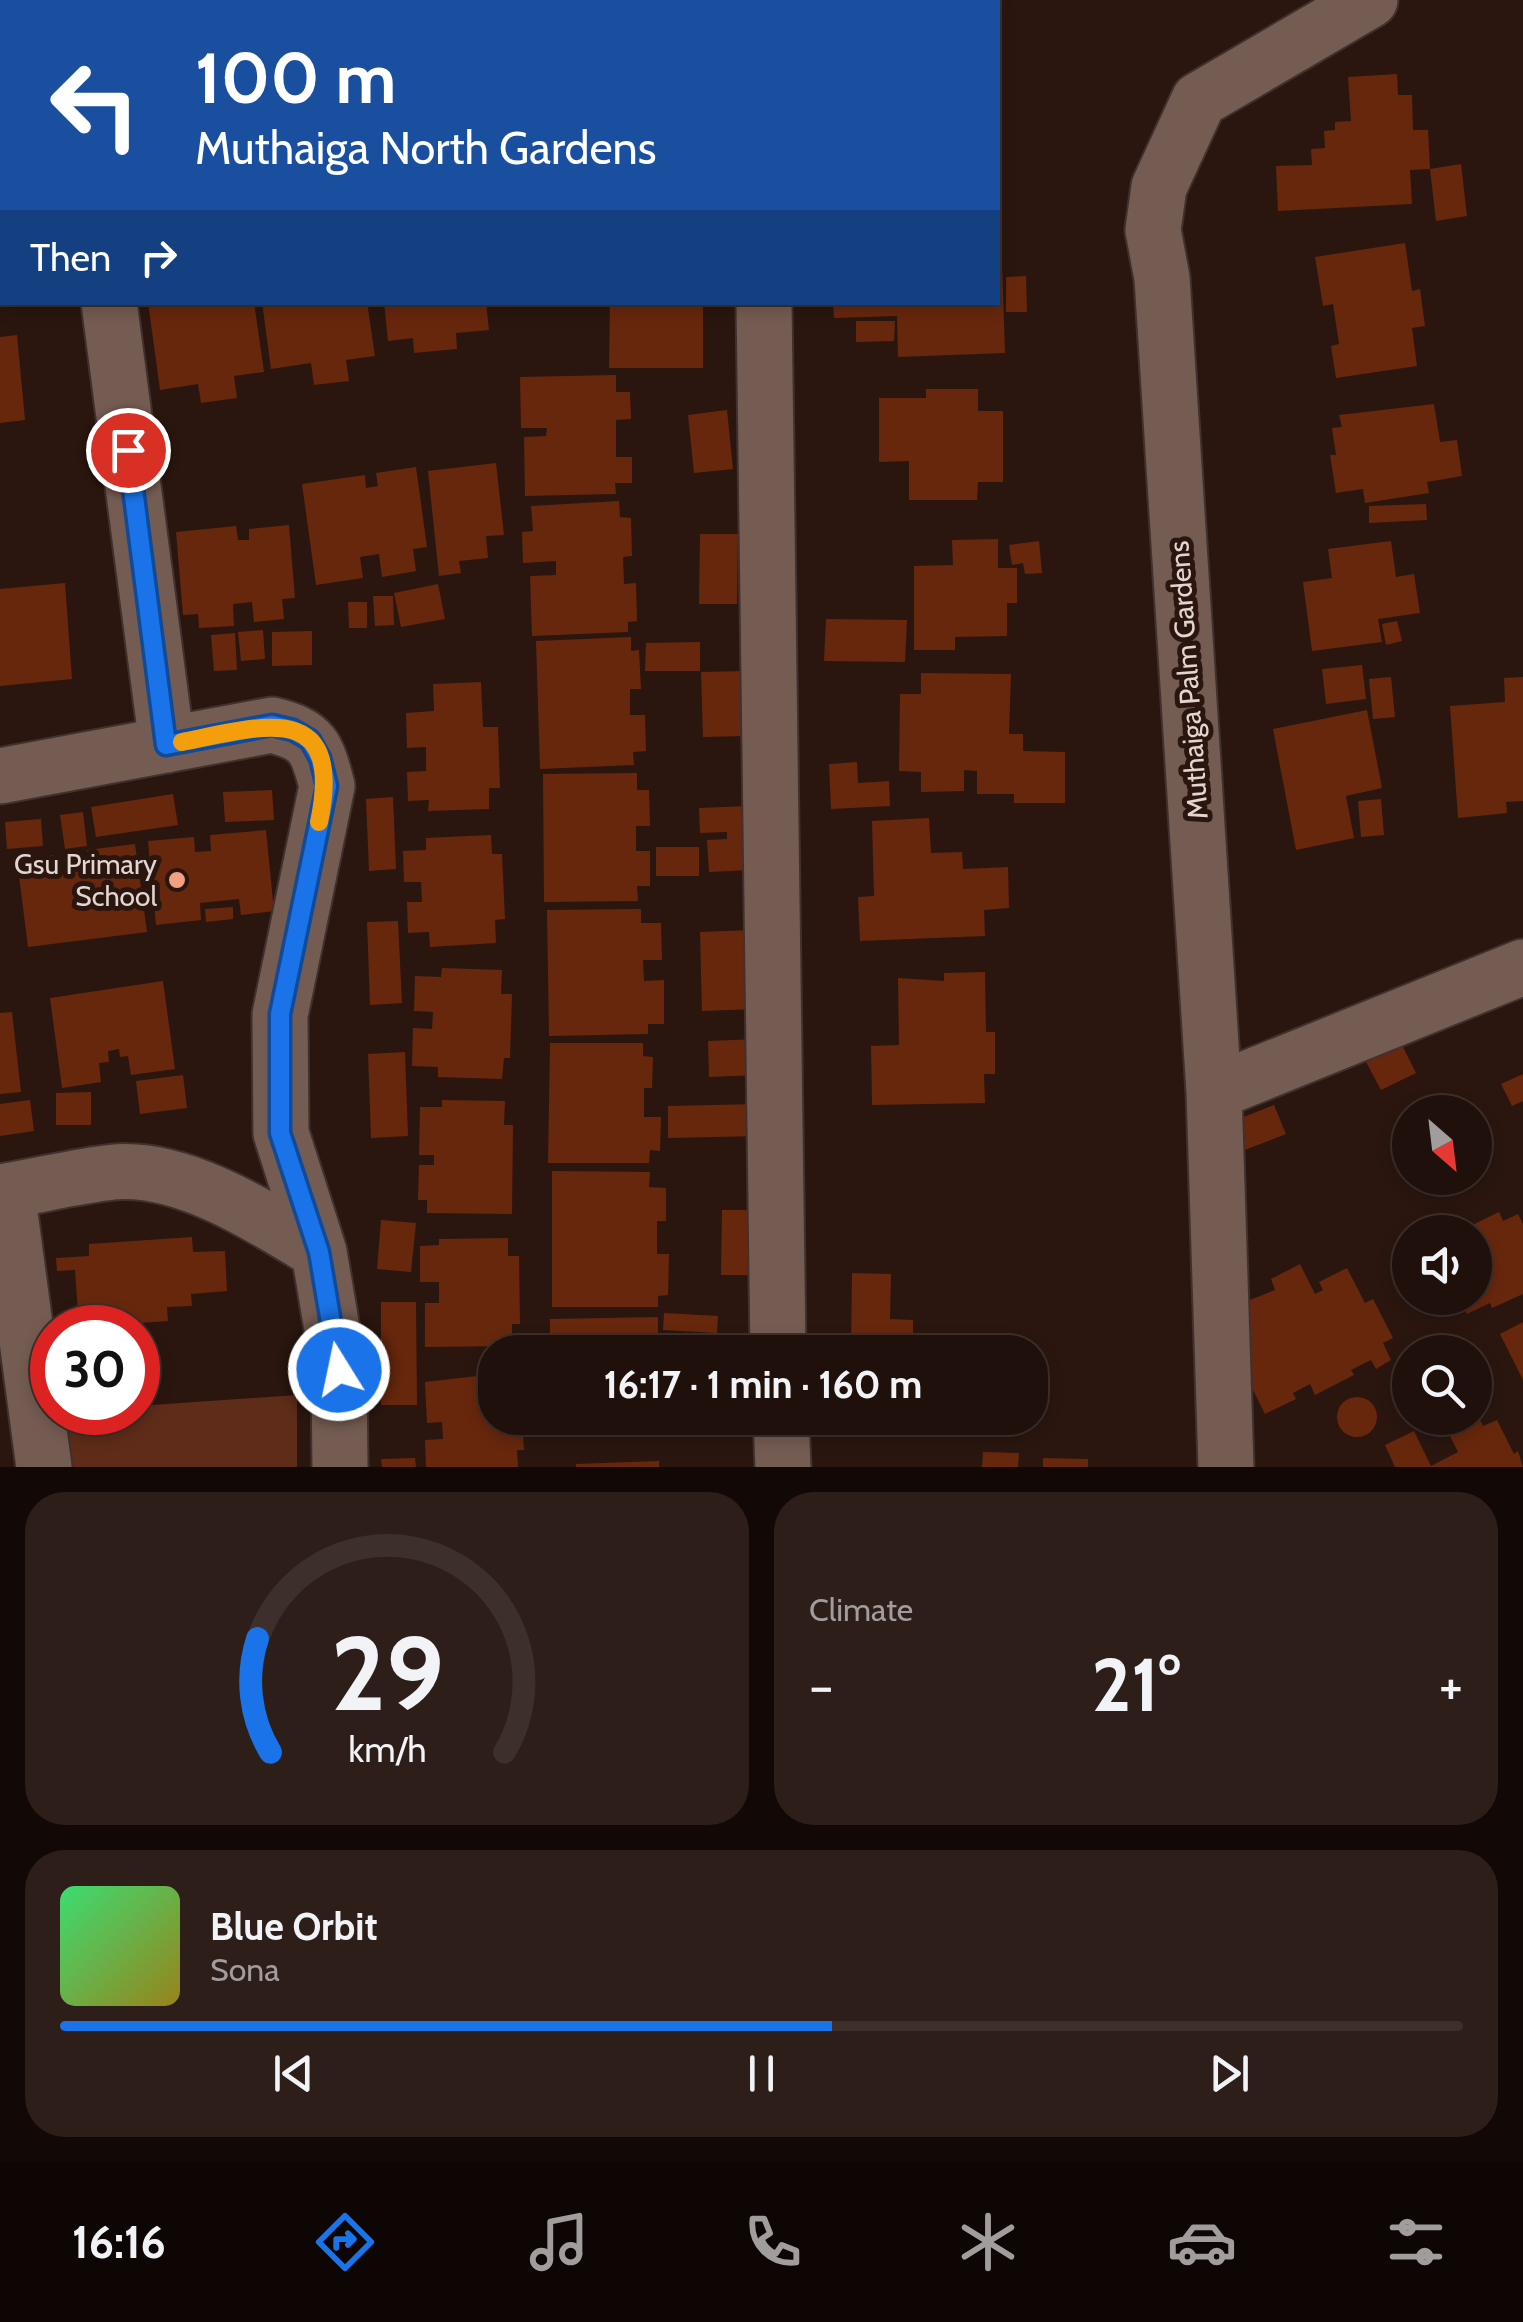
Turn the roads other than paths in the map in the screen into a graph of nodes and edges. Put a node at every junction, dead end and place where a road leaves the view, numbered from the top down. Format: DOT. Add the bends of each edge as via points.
graph roads {
  1 [pos="1370,0"];
  2 [pos="108,305"];
  3 [pos="764,305"];
  4 [pos="166,745"];
  5 [pos="0,776"];
  6 [pos="1523,967"];
  7 [pos="1214,1092"];
  8 [pos="3,1192"];
  9 [pos="319,1252"];
  10 [pos="778,1335"];
  11 [pos="782,1435"];
  12 [pos="44,1467"];
  13 [pos="340,1467"];
  14 [pos="783,1467"];
  15 [pos="1226,1467"];
  1 -- 7 [label="street, Muthaiga Palm Gardens" via="1199,100 1159,187 1153,230 1162,278"];
  2 -- 4 [label="street"];
  3 -- 10 [label="street"];
  4 -- 5 [label="street"];
  4 -- 9 [label="street" via="272,725 310,740 320,758 327,786 280,1014 280,1133"];
  6 -- 7 [label="street"];
  7 -- 15 [label="street, Muthaiga Palm Gardens"];
  8 -- 9 [label="street" via="117,1172 167,1177 249,1209"];
  8 -- 12 [label="street"];
  9 -- 13 [label="street" via="339,1370"];
  11 -- 14 [label="street"];
}
